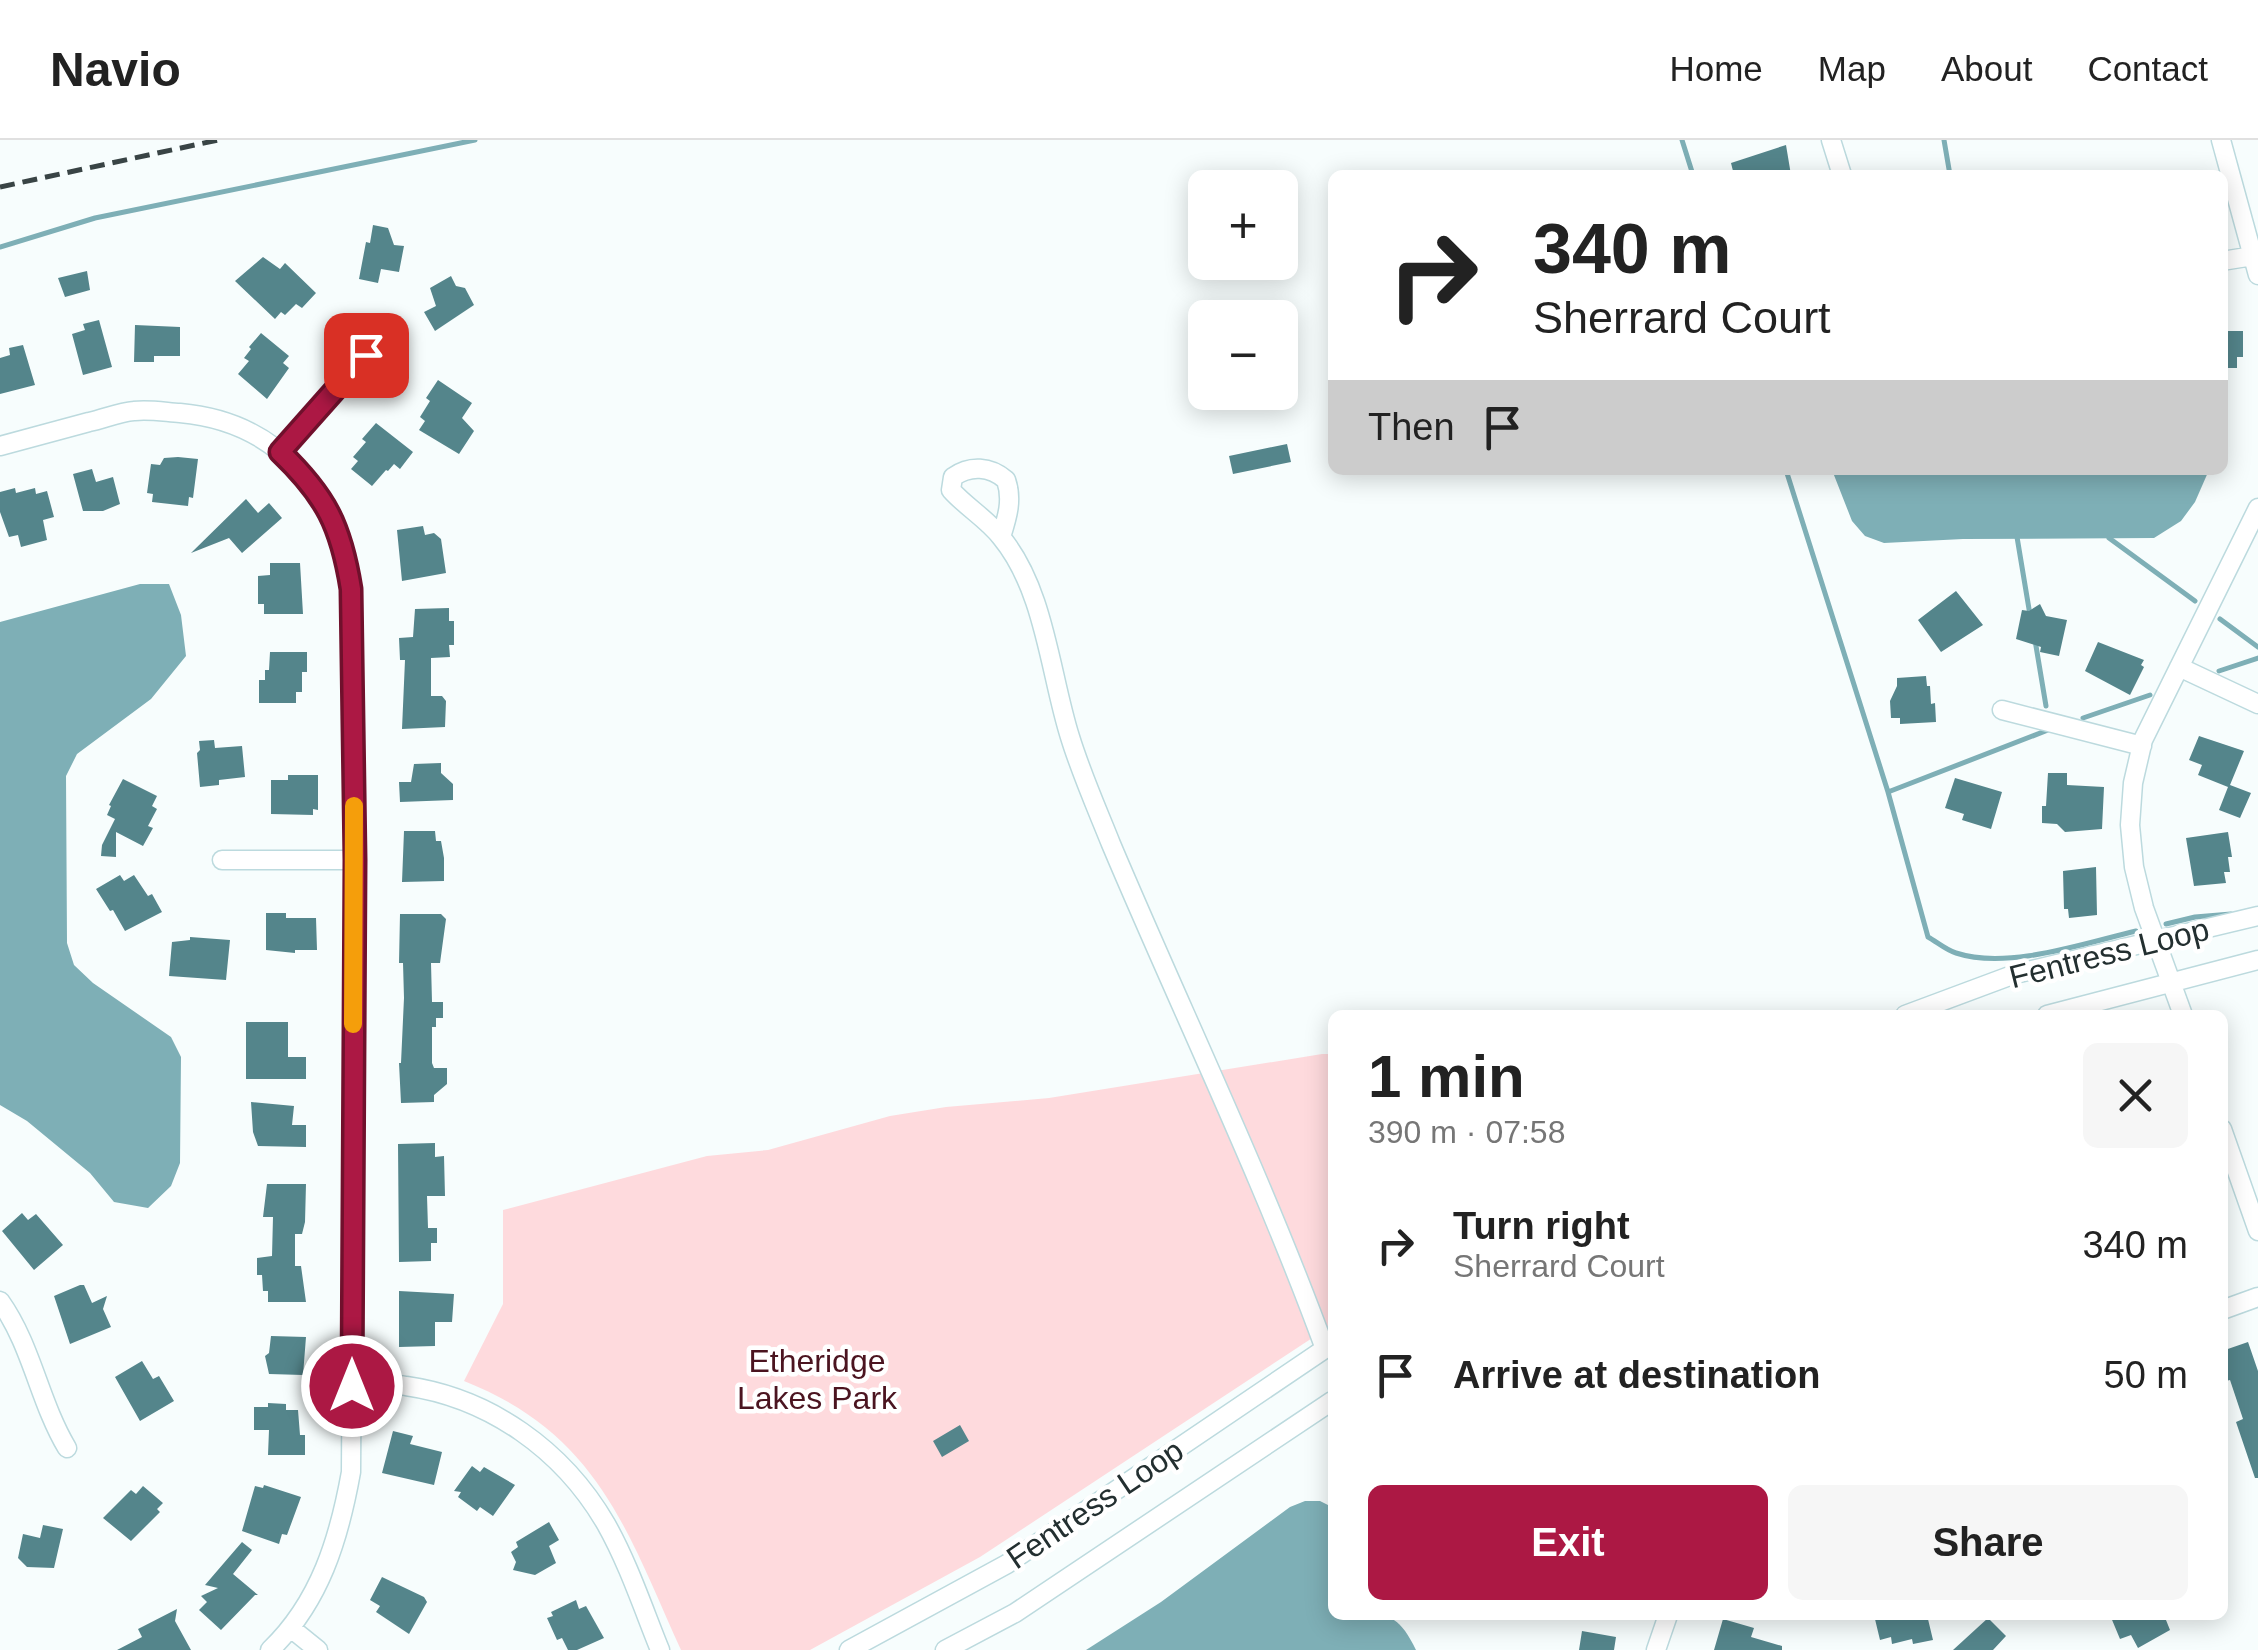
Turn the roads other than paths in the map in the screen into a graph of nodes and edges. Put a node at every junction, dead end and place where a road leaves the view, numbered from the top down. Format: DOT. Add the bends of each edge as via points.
graph roads {
  1 [pos="1831,140"];
  2 [pos="2221,140"];
  3 [pos="1840,170"];
  4 [pos="2253,256"];
  5 [pos="2228,261"];
  6 [pos="2258,276"];
  7 [pos="366,355"];
  8 [pos="0,446"];
  9 [pos="280,452"];
  10 [pos="2258,508"];
  11 [pos="1001,537"];
  12 [pos="2180,666"];
  13 [pos="2258,704"];
  14 [pos="2002,710"];
  15 [pos="2142,746"];
  16 [pos="222,860"];
  17 [pos="355,860"];
  18 [pos="2258,916"];
  19 [pos="2156,941"];
  20 [pos="2258,960"];
  21 [pos="2172,984"];
  22 [pos="1917,1010"];
  23 [pos="2067,1010"];
  24 [pos="2181,1010"];
  25 [pos="2228,1146"];
  26 [pos="2258,1232"];
  27 [pos="2258,1296"];
  28 [pos="0,1301"];
  29 [pos="2228,1308"];
  30 [pos="1328,1344"];
  31 [pos="1328,1347"];
  32 [pos="352,1386"];
  33 [pos="1328,1404"];
  34 [pos="67,1448"];
  35 [pos="1666,1620"];
  36 [pos="292,1629"];
  37 [pos="270,1650"];
  38 [pos="318,1650"];
  39 [pos="660,1650"];
  40 [pos="849,1650"];
  41 [pos="945,1650"];
  42 [pos="1656,1650"];
  1 -- 3 [label="street"];
  2 -- 4 [label="street"];
  4 -- 5 [label="street"];
  4 -- 6 [label="street"];
  7 -- 9 [label="street"];
  8 -- 9 [label="street" via="134,410 213,416"];
  9 -- 17 [label="street" via="311,481 345,550"];
  10 -- 12 [label="street"];
  11 -- 30 [label="street" via="1028,585 1070,740 1110,842"];
  12 -- 13 [label="street"];
  12 -- 15 [label="street"];
  14 -- 15 [label="street"];
  15 -- 19 [label="street" via="2130,825 2134,867"];
  16 -- 17 [label="street"];
  17 -- 32 [label="street"];
  18 -- 19 [label="street, Fentress Loop"];
  19 -- 21 [label="street"];
  19 -- 22 [label="street, Fentress Loop" via="2014,974"];
  20 -- 21 [label="street, Fentress Loop"];
  21 -- 23 [label="street, Fentress Loop"];
  21 -- 24 [label="street"];
  25 -- 26 [label="street"];
  27 -- 29 [label="street"];
  28 -- 34 [label="street" via="27,1348 49,1419"];
  31 -- 40 [label="street, Fentress Loop" via="1007,1564"];
  32 -- 36 [label="street" via="351,1472 343,1514 326,1566"];
  32 -- 39 [label="street" via="403,1385 447,1395 489,1412 558,1460 604,1522"];
  33 -- 41 [label="street, Fentress Loop" via="1015,1612"];
  35 -- 42 [label="street"];
  36 -- 37 [label="street"];
  36 -- 38 [label="street"];
}
